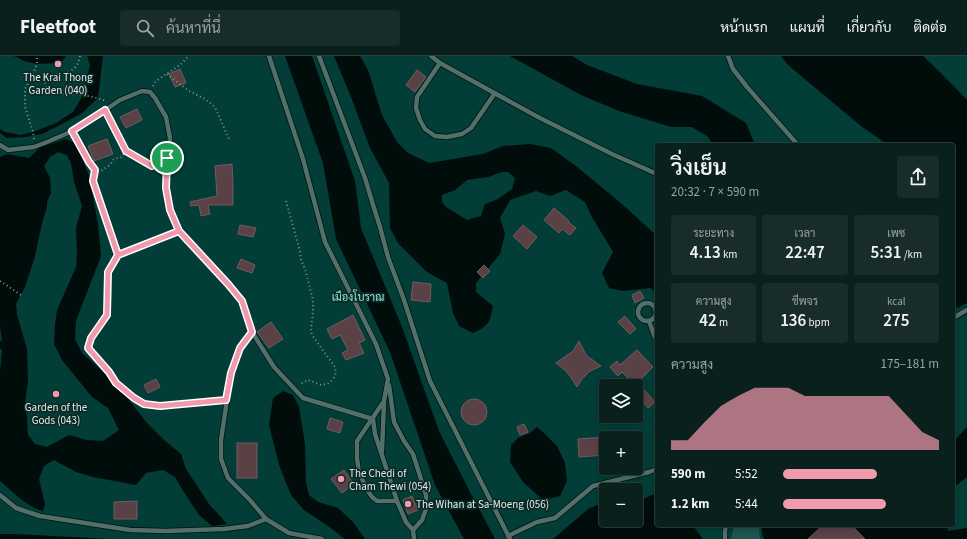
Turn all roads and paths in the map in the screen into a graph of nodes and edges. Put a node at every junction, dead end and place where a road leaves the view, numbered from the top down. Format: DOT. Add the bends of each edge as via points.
graph roads {
  1 [pos="37,56"];
  2 [pos="80,56"];
  3 [pos="189,56"];
  4 [pos="269,56"];
  5 [pos="319,56"];
  6 [pos="431,56"];
  7 [pos="728,56"];
  8 [pos="440,63"];
  9 [pos="167,74"];
  10 [pos="150,92"];
  11 [pos="494,93"];
  12 [pos="98,98"];
  13 [pos="105,110"];
  14 [pos="72,131"];
  15 [pos="34,136"];
  16 [pos="229,139"];
  17 [pos="796,143"];
  18 [pos="0,145"];
  19 [pos="126,150"];
  20 [pos="167,158"];
  21 [pos="95,170"];
  22 [pos="655,173"];
  23 [pos="286,201"];
  24 [pos="179,231"];
  25 [pos="118,255"];
  26 [pos="0,281"];
  27 [pos="21,295"];
  28 [pos="967,310"];
  29 [pos="955,317"];
  30 [pos="649,321"];
  31 [pos="252,332"];
  32 [pos="655,337"];
  33 [pos="388,380"];
  34 [pos="294,388"];
  35 [pos="226,400"];
  36 [pos="384,401"];
  37 [pos="373,419"];
  38 [pos="382,454"];
  39 [pos="655,470"];
  40 [pos="0,496"];
  41 [pos="397,501"];
  42 [pos="266,519"];
  43 [pos="726,527"];
  44 [pos="413,530"];
  45 [pos="509,537"];
  46 [pos="322,539"];
  47 [pos="414,539"];
  48 [pos="725,539"];
  1 -- 15 [label="path" via="37,64 25,89 25,107"];
  2 -- 12 [label="path" via="75,68 64,73 52,74 47,78 45,86 67,94"];
  3 -- 9 [label="path"];
  4 -- 33 [label="lane" via="304,159 325,242 376,344"];
  5 -- 45 [label="lane" via="366,178 388,257 430,381"];
  6 -- 8 [label="lane"];
  7 -- 17 [label="lane" via="733,69 747,88"];
  8 -- 11 [label="lane"];
  8 -- 11 [label="lane" via="417,98 416,108 425,129 435,136 462,134 471,128"];
  9 -- 10 [label="path" via="156,81"];
  9 -- 16 [label="path" via="215,107"];
  10 -- 13 [label="lane" via="142,91 120,100"];
  10 -- 20 [label="lane" via="166,117 170,138"];
  11 -- 22 [label="lane" via="612,154"];
  13 -- 14 [label="lane"];
  13 -- 19 [label="path"];
  14 -- 18 [label="lane" via="34,147 8,150"];
  14 -- 21 [label="path"];
  19 -- 20 [label="path" via="152,166"];
  19 -- 21 [label="path" via="110,165"];
  20 -- 24 [label="lane" via="166,188 170,210"];
  21 -- 25 [label="path" via="93,181"];
  23 -- 34 [label="path" via="312,300 312,335 336,370 334,378 327,384 308,380"];
  24 -- 25 [label="path"];
  24 -- 31 [label="lane" via="242,301"];
  25 -- 35 [label="path" via="108,272 107,315 91,338 88,348 116,383 144,404 160,406"];
  26 -- 27 [label="path"];
  28 -- 29 [label="lane"];
  30 -- 32 [label="lane"];
  31 -- 34 [label="lane" via="274,367"];
  31 -- 35 [label="lane" via="240,348 231,373"];
  33 -- 36 [label="lane"];
  33 -- 44 [label="lane" via="394,422 413,454 426,495 426,509 422,520"];
  34 -- 37 [label="lane" via="303,398"];
  35 -- 42 [label="lane" via="221,459 228,478"];
  36 -- 37 [label="lane"];
  36 -- 38 [label="lane"];
  37 -- 38 [label="lane"];
  37 -- 41 [label="lane" via="357,441 359,473 368,491 377,501"];
  38 -- 41 [label="lane"];
  39 -- 45 [label="lane" via="593,486 555,518 537,522"];
  40 -- 42 [label="lane" via="16,508 40,516 130,530 224,529 248,526"];
  41 -- 44 [label="lane" via="406,522"];
  42 -- 46 [label="lane" via="289,533"];
  43 -- 48 [label="lane"];
  44 -- 47 [label="lane"];
}
